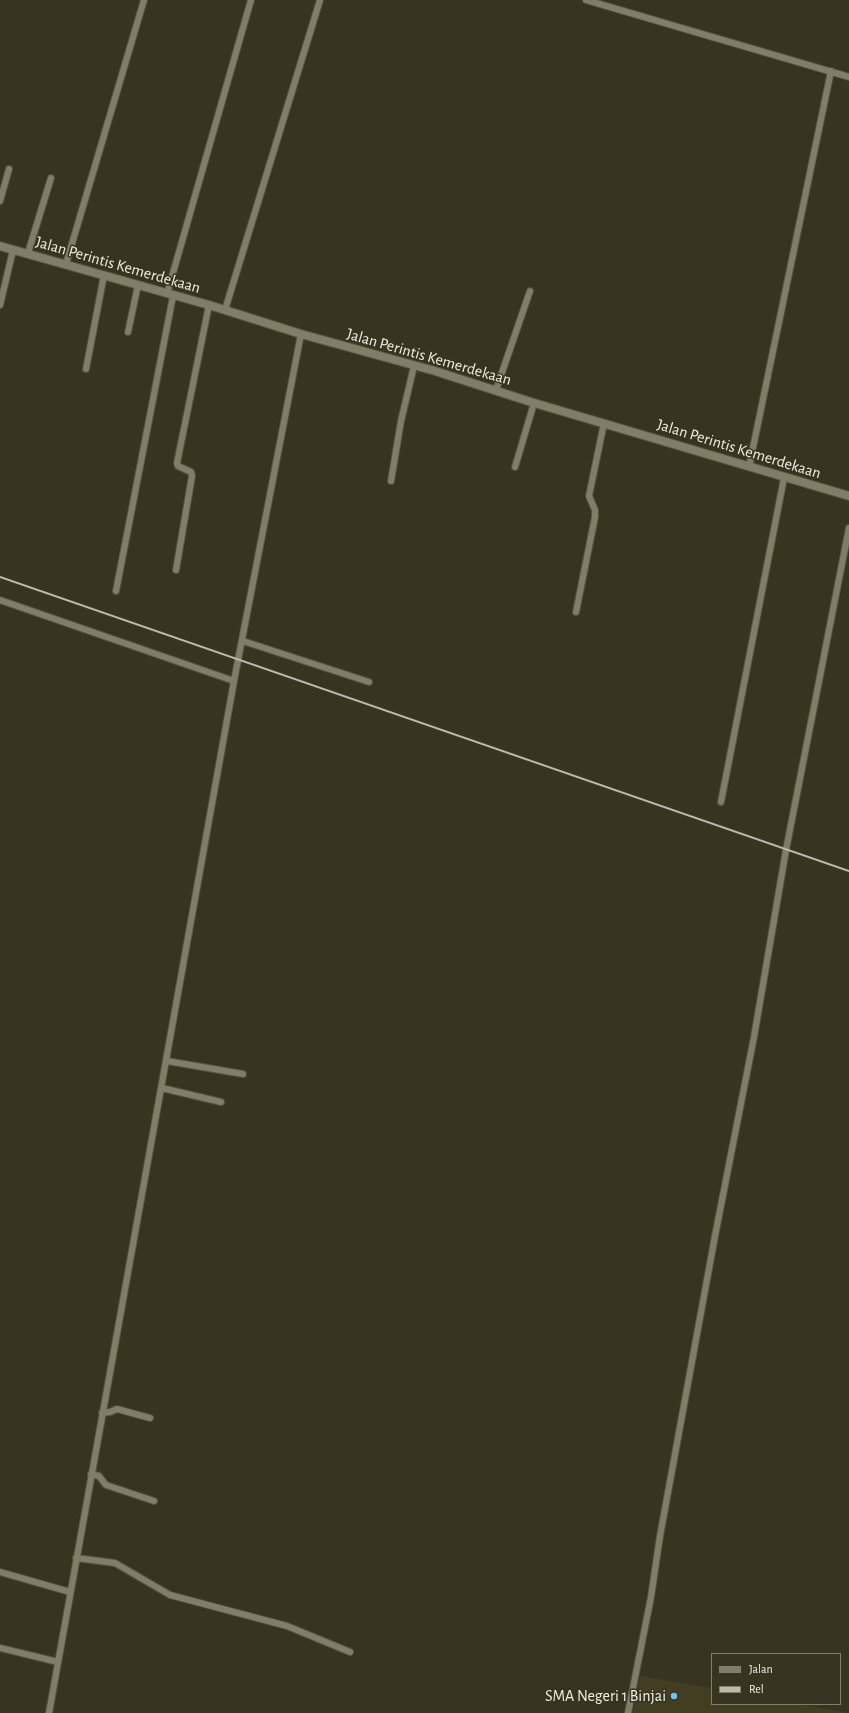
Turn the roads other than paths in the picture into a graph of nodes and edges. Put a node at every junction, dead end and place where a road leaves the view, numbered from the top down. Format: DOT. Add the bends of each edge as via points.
graph roads {
  1 [pos="144,0"];
  2 [pos="251,0"];
  3 [pos="320,0"];
  4 [pos="586,0"];
  5 [pos="831,71"];
  6 [pos="849,77"];
  7 [pos="9,169"];
  8 [pos="51,178"];
  9 [pos="0,200"];
  10 [pos="0,246"];
  11 [pos="13,250"];
  12 [pos="28,253"];
  13 [pos="66,264"];
  14 [pos="104,275"];
  15 [pos="138,285"];
  16 [pos="530,290"];
  17 [pos="170,295"];
  18 [pos="0,305"];
  19 [pos="208,305"];
  20 [pos="225,310"];
  21 [pos="128,332"];
  22 [pos="301,334"];
  23 [pos="414,366"];
  24 [pos="86,369"];
  25 [pos="496,390"];
  26 [pos="534,403"];
  27 [pos="604,423"];
  28 [pos="516,467"];
  29 [pos="749,467"];
  30 [pos="784,478"];
  31 [pos="391,482"];
  32 [pos="849,496"];
  33 [pos="849,528"];
  34 [pos="176,570"];
  35 [pos="116,592"];
  36 [pos="0,600"];
  37 [pos="576,612"];
  38 [pos="243,641"];
  39 [pos="234,681"];
  40 [pos="369,682"];
  41 [pos="721,802"];
  42 [pos="167,1061"];
  43 [pos="244,1074"];
  44 [pos="162,1088"];
  45 [pos="221,1102"];
  46 [pos="102,1413"];
  47 [pos="150,1418"];
  48 [pos="91,1474"];
  49 [pos="154,1501"];
  50 [pos="76,1558"];
  51 [pos="0,1572"];
  52 [pos="70,1592"];
  53 [pos="0,1648"];
  54 [pos="350,1652"];
  55 [pos="58,1662"];
  56 [pos="48,1713"];
  57 [pos="628,1713"];
  1 -- 13 [label="street"];
  2 -- 17 [label="street"];
  3 -- 20 [label="street"];
  4 -- 5 [label="street"];
  5 -- 6 [label="street"];
  5 -- 29 [label="street"];
  7 -- 9 [label="street"];
  8 -- 12 [label="street"];
  10 -- 11 [label="street, Jalan Perintis Kemerdekaan"];
  11 -- 12 [label="street, Jalan Perintis Kemerdekaan"];
  11 -- 18 [label="street"];
  12 -- 13 [label="street, Jalan Perintis Kemerdekaan"];
  13 -- 14 [label="street, Jalan Perintis Kemerdekaan"];
  14 -- 15 [label="street, Jalan Perintis Kemerdekaan"];
  14 -- 24 [label="street"];
  15 -- 17 [label="street, Jalan Perintis Kemerdekaan"];
  15 -- 21 [label="street"];
  16 -- 25 [label="street"];
  17 -- 19 [label="street, Jalan Perintis Kemerdekaan"];
  17 -- 35 [label="street"];
  19 -- 20 [label="street, Jalan Perintis Kemerdekaan"];
  19 -- 34 [label="street" via="177,463 190,471 192,476"];
  20 -- 22 [label="street, Jalan Perintis Kemerdekaan"];
  22 -- 23 [label="street, Jalan Perintis Kemerdekaan"];
  22 -- 38 [label="street"];
  23 -- 25 [label="street, Jalan Perintis Kemerdekaan"];
  23 -- 31 [label="street" via="401,421"];
  25 -- 26 [label="street, Jalan Perintis Kemerdekaan"];
  26 -- 27 [label="street, Jalan Perintis Kemerdekaan"];
  26 -- 28 [label="street"];
  27 -- 29 [label="street, Jalan Perintis Kemerdekaan"];
  27 -- 37 [label="street" via="589,496 596,513"];
  29 -- 30 [label="street, Jalan Perintis Kemerdekaan"];
  30 -- 32 [label="street, Jalan Perintis Kemerdekaan"];
  30 -- 41 [label="street"];
  33 -- 57 [label="street" via="786,850 754,1037"];
  36 -- 39 [label="street"];
  38 -- 39 [label="street"];
  38 -- 40 [label="street"];
  39 -- 42 [label="street"];
  42 -- 43 [label="street"];
  42 -- 44 [label="street"];
  44 -- 45 [label="street"];
  44 -- 46 [label="street"];
  46 -- 47 [label="street" via="117,1409"];
  46 -- 48 [label="street"];
  48 -- 49 [label="street" via="99,1476 106,1484"];
  48 -- 50 [label="street"];
  50 -- 52 [label="street"];
  50 -- 54 [label="street" via="115,1564 170,1595 287,1626"];
  51 -- 52 [label="street"];
  52 -- 55 [label="street"];
  53 -- 55 [label="street"];
  55 -- 56 [label="street"];
}
